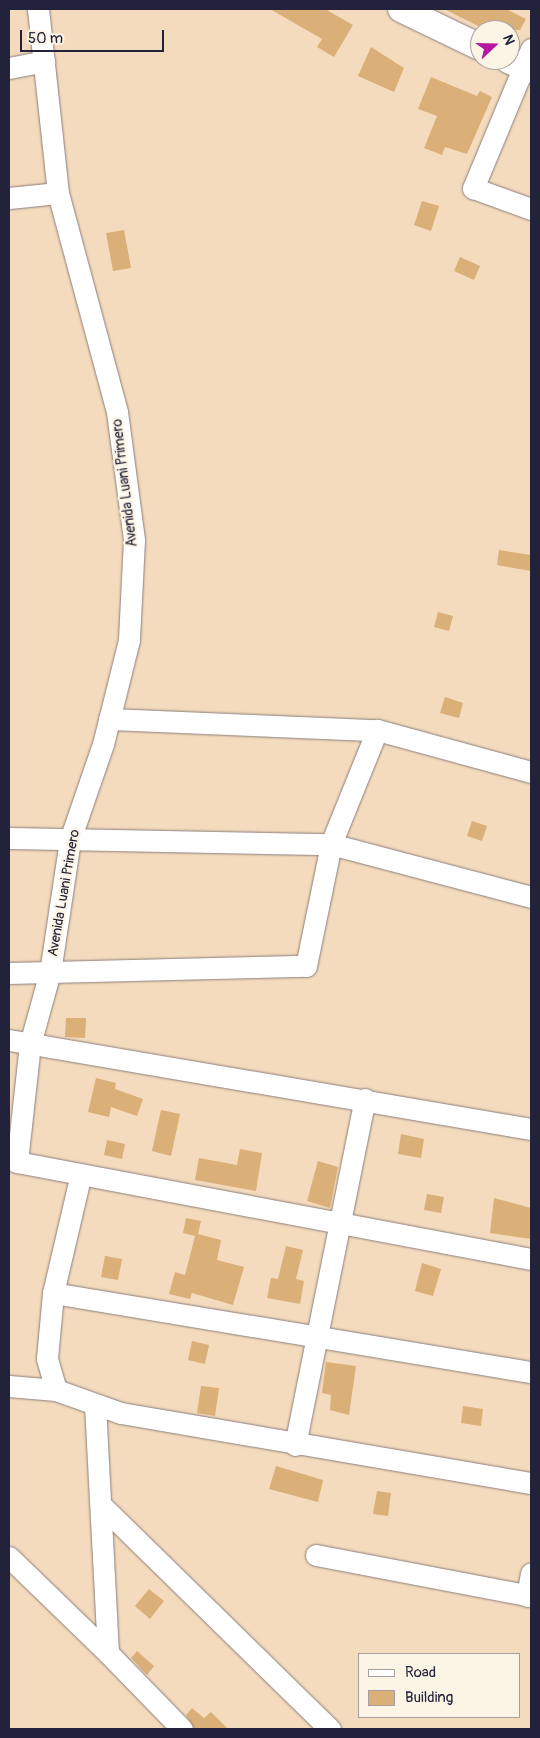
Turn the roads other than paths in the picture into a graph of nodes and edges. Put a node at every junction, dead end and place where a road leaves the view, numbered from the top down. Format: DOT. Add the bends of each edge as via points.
graph roads {
  1 [pos="38,9"];
  2 [pos="401,9"];
  3 [pos="470,41"];
  4 [pos="44,61"];
  5 [pos="524,62"];
  6 [pos="9,68"];
  7 [pos="58,193"];
  8 [pos="9,198"];
  9 [pos="531,209"];
  10 [pos="109,719"];
  11 [pos="377,730"];
  12 [pos="531,772"];
  13 [pos="9,838"];
  14 [pos="70,840"];
  15 [pos="331,844"];
  16 [pos="531,897"];
  17 [pos="9,972"];
  18 [pos="50,972"];
  19 [pos="9,1040"];
  20 [pos="30,1044"];
  21 [pos="365,1099"];
  22 [pos="531,1129"];
  23 [pos="81,1174"];
  24 [pos="343,1224"];
  25 [pos="531,1259"];
  26 [pos="53,1293"];
  27 [pos="319,1337"];
  28 [pos="531,1372"];
  29 [pos="9,1386"];
  30 [pos="56,1390"];
  31 [pos="95,1405"];
  32 [pos="295,1445"];
  33 [pos="531,1483"];
  34 [pos="103,1507"];
  35 [pos="316,1555"];
  36 [pos="9,1557"];
  37 [pos="531,1573"];
  38 [pos="529,1596"];
  39 [pos="108,1653"];
  40 [pos="182,1729"];
  41 [pos="330,1729"];
  1 -- 4 [label="street, Avenida Luani Primero"];
  2 -- 3 [label="street"];
  4 -- 6 [label="street"];
  4 -- 7 [label="street, Avenida Luani Primero"];
  5 -- 9 [label="street" via="473,188"];
  7 -- 8 [label="street"];
  7 -- 10 [label="street, Avenida Luani Primero" via="117,412 134,540 129,640"];
  10 -- 11 [label="street"];
  10 -- 14 [label="street, Avenida Luani Primero"];
  11 -- 12 [label="street"];
  11 -- 15 [label="street"];
  13 -- 14 [label="street"];
  14 -- 15 [label="street"];
  14 -- 18 [label="street, Avenida Luani Primero"];
  15 -- 16 [label="street"];
  15 -- 18 [label="street" via="306,966"];
  17 -- 18 [label="street"];
  18 -- 20 [label="street, Avenida Luani Primero"];
  19 -- 20 [label="street"];
  20 -- 21 [label="street"];
  20 -- 23 [label="street, Avenida Luani Primero" via="17,1162"];
  21 -- 22 [label="street"];
  21 -- 24 [label="street"];
  23 -- 24 [label="street"];
  23 -- 26 [label="street"];
  24 -- 25 [label="street"];
  24 -- 27 [label="street"];
  26 -- 27 [label="street"];
  26 -- 30 [label="street" via="47,1358"];
  27 -- 28 [label="street"];
  27 -- 32 [label="street"];
  29 -- 30 [label="street"];
  30 -- 31 [label="street"];
  31 -- 32 [label="street"];
  31 -- 34 [label="street"];
  32 -- 33 [label="street"];
  34 -- 39 [label="street"];
  34 -- 41 [label="street"];
  35 -- 38 [label="street"];
  36 -- 39 [label="street"];
  37 -- 38 [label="street"];
  39 -- 40 [label="street"];
}
